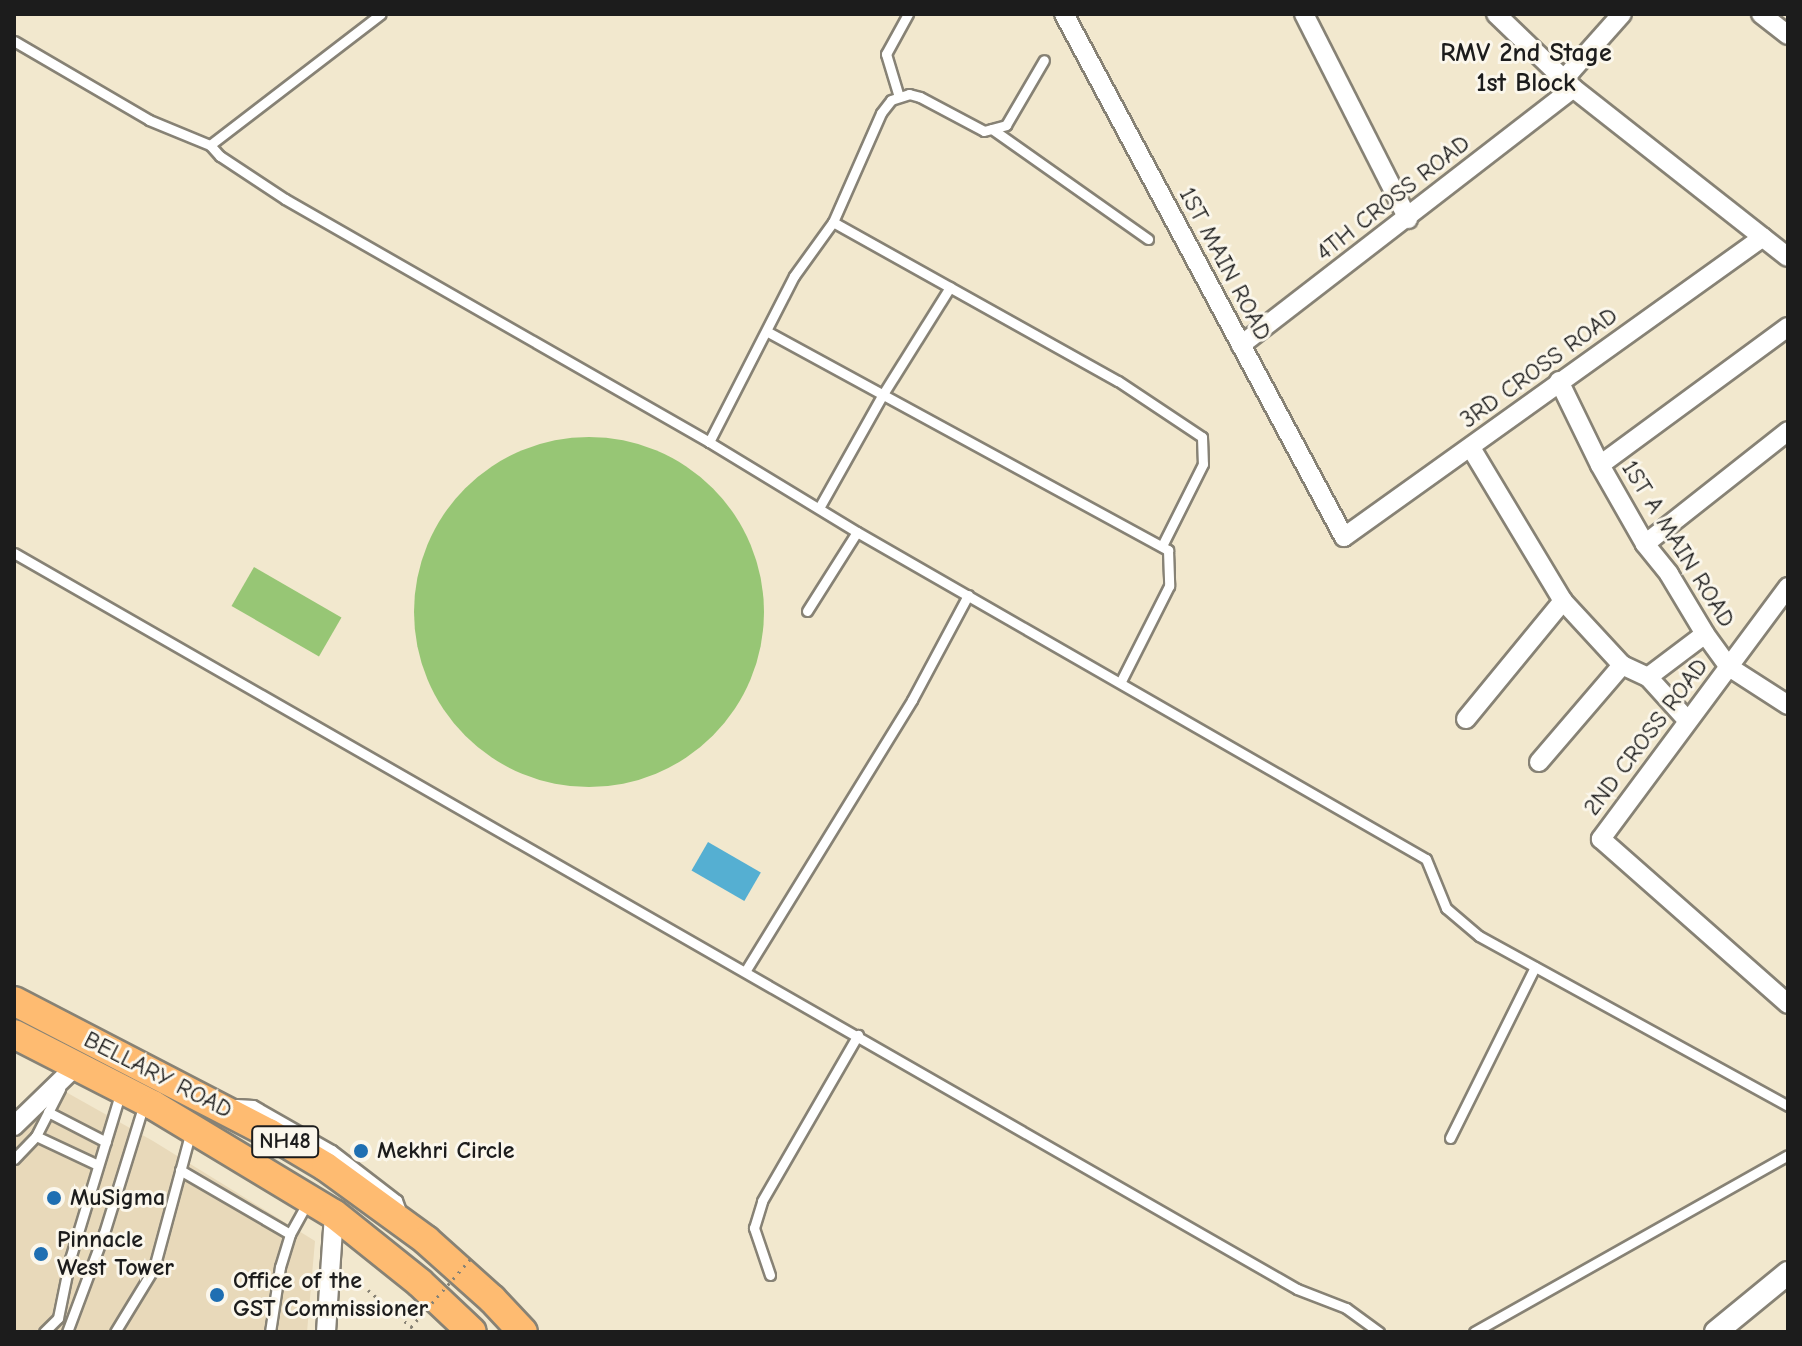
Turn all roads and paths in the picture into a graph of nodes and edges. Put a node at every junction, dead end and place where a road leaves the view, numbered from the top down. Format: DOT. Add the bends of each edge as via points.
graph roads {
  1 [pos="381,14"];
  2 [pos="908,14"];
  3 [pos="1064,14"];
  4 [pos="1304,14"];
  5 [pos="1496,14"];
  6 [pos="1622,14"];
  7 [pos="1761,14"];
  8 [pos="1788,35"];
  9 [pos="14,41"];
  10 [pos="1044,60"];
  11 [pos="1568,84"];
  12 [pos="899,97"];
  13 [pos="992,129"];
  14 [pos="210,145"];
  15 [pos="1408,219"];
  16 [pos="833,222"];
  17 [pos="1763,237"];
  18 [pos="1148,239"];
  19 [pos="1788,257"];
  20 [pos="950,287"];
  21 [pos="1788,327"];
  22 [pos="768,332"];
  23 [pos="1241,345"];
  24 [pos="1559,381"];
  25 [pos="883,394"];
  26 [pos="1788,431"];
  27 [pos="709,442"];
  28 [pos="1471,448"];
  29 [pos="1600,465"];
  30 [pos="819,508"];
  31 [pos="857,532"];
  32 [pos="1344,537"];
  33 [pos="1645,544"];
  34 [pos="1162,546"];
  35 [pos="14,553"];
  36 [pos="1788,587"];
  37 [pos="968,595"];
  38 [pos="1563,601"];
  39 [pos="807,611"];
  40 [pos="1705,634"];
  41 [pos="1622,665"];
  42 [pos="1729,667"];
  43 [pos="1648,677"];
  44 [pos="1121,681"];
  45 [pos="1788,705"];
  46 [pos="1466,719"];
  47 [pos="1688,721"];
  48 [pos="1539,762"];
  49 [pos="1535,967"];
  50 [pos="746,970"];
  51 [pos="14,1001"];
  52 [pos="1788,1004"];
  53 [pos="14,1034"];
  54 [pos="858,1035"];
  55 [pos="72,1070"];
  56 [pos="134,1095"];
  57 [pos="1788,1106"];
  58 [pos="48,1112"];
  59 [pos="14,1126"];
  60 [pos="192,1127"];
  61 [pos="36,1136"];
  62 [pos="1450,1138"];
  63 [pos="106,1142"];
  64 [pos="1788,1155"];
  65 [pos="14,1159"];
  66 [pos="98,1165"];
  67 [pos="180,1170"];
  68 [pos="309,1199"];
  69 [pos="334,1214"];
  70 [pos="290,1234"];
  71 [pos="473,1256"];
  72 [pos="1788,1273"];
  73 [pos="770,1275"];
  74 [pos="368,1290"];
  75 [pos="411,1327"];
  76 [pos="416,1331"];
  77 [pos="44,1332"];
  78 [pos="67,1332"];
  79 [pos="115,1332"];
  80 [pos="270,1332"];
  81 [pos="326,1332"];
  82 [pos="472,1332"];
  83 [pos="523,1332"];
  84 [pos="1379,1332"];
  85 [pos="1474,1332"];
  86 [pos="1716,1332"];
  1 -- 14 [label="lane"];
  2 -- 12 [label="lane" via="886,54"];
  3 -- 23 [label="street, 1ST MAIN ROAD"];
  4 -- 15 [label="street"];
  5 -- 11 [label="street"];
  6 -- 11 [label="street, 4TH CROSS ROAD"];
  7 -- 8 [label="street"];
  9 -- 14 [label="lane" via="149,120"];
  10 -- 13 [label="lane" via="1006,125"];
  11 -- 15 [label="street, 4TH CROSS ROAD"];
  11 -- 17 [label="street"];
  12 -- 13 [label="lane" via="920,97 984,131"];
  12 -- 16 [label="lane" via="881,113"];
  13 -- 18 [label="lane"];
  14 -- 27 [label="lane" via="285,199"];
  15 -- 23 [label="street, 4TH CROSS ROAD"];
  16 -- 20 [label="lane"];
  16 -- 22 [label="lane" via="794,276"];
  17 -- 19 [label="street"];
  17 -- 24 [label="street, 3RD CROSS ROAD"];
  20 -- 25 [label="lane"];
  20 -- 34 [label="lane" via="1118,381 1202,437 1203,464"];
  21 -- 29 [label="street"];
  22 -- 25 [label="lane"];
  22 -- 27 [label="lane"];
  23 -- 32 [label="street, 1ST MAIN ROAD"];
  24 -- 28 [label="street, 3RD CROSS ROAD"];
  24 -- 29 [label="street, 1ST A MAIN ROAD"];
  25 -- 30 [label="lane"];
  25 -- 34 [label="lane"];
  26 -- 33 [label="street"];
  27 -- 30 [label="lane"];
  28 -- 32 [label="street, 3RD CROSS ROAD"];
  28 -- 38 [label="street"];
  29 -- 33 [label="street, 1ST A MAIN ROAD"];
  30 -- 31 [label="lane"];
  31 -- 37 [label="lane"];
  31 -- 39 [label="lane"];
  33 -- 40 [label="street, 1ST A MAIN ROAD"];
  34 -- 44 [label="lane" via="1168,550 1169,586"];
  35 -- 50 [label="lane"];
  36 -- 42 [label="street, 2ND CROSS ROAD"];
  37 -- 44 [label="lane"];
  37 -- 50 [label="lane" via="912,700"];
  38 -- 41 [label="street"];
  38 -- 46 [label="street"];
  40 -- 42 [label="street, 1ST A MAIN ROAD"];
  40 -- 43 [label="street"];
  41 -- 43 [label="street"];
  41 -- 48 [label="street"];
  42 -- 45 [label="street, 1ST A MAIN ROAD"];
  42 -- 47 [label="street, 2ND CROSS ROAD"];
  43 -- 47 [label="street"];
  44 -- 49 [label="lane" via="1426,859 1446,908 1479,936"];
  47 -- 52 [label="street, 2ND CROSS ROAD" via="1601,839"];
  49 -- 57 [label="lane"];
  49 -- 62 [label="lane"];
  50 -- 54 [label="lane"];
  51 -- 83 [label="highway, BELLARY ROAD / NH48" via="326,1167 405,1224"];
  53 -- 55 [label="highway, BELLARY ROAD / NH48"];
  54 -- 73 [label="lane" via="762,1201 754,1228"];
  54 -- 84 [label="lane" via="1297,1289 1346,1308"];
  55 -- 56 [label="highway, BELLARY ROAD / NH48"];
  55 -- 58 [label="lane"];
  55 -- 59 [label="street"];
  56 -- 60 [label="highway, BELLARY ROAD / NH48"];
  56 -- 63 [label="lane"];
  56 -- 78 [label="lane" via="104,1233"];
  58 -- 61 [label="lane"];
  58 -- 63 [label="lane"];
  60 -- 67 [label="lane"];
  60 -- 68 [label="highway, BELLARY ROAD / NH48"];
  61 -- 65 [label="lane"];
  61 -- 66 [label="lane"];
  63 -- 66 [label="lane"];
  64 -- 85 [label="lane"];
  66 -- 77 [label="lane" via="58,1318"];
  67 -- 70 [label="lane"];
  67 -- 79 [label="lane" via="154,1268"];
  68 -- 69 [label="highway, BELLARY ROAD / NH48"];
  68 -- 70 [label="lane"];
  69 -- 81 [label="street"];
  69 -- 82 [label="highway, BELLARY ROAD / NH48"];
  70 -- 80 [label="lane"];
  71 -- 75 [label="path, bridge"];
  72 -- 86 [label="street"];
  74 -- 75 [label="path"];
  75 -- 76 [label="path"];
}
